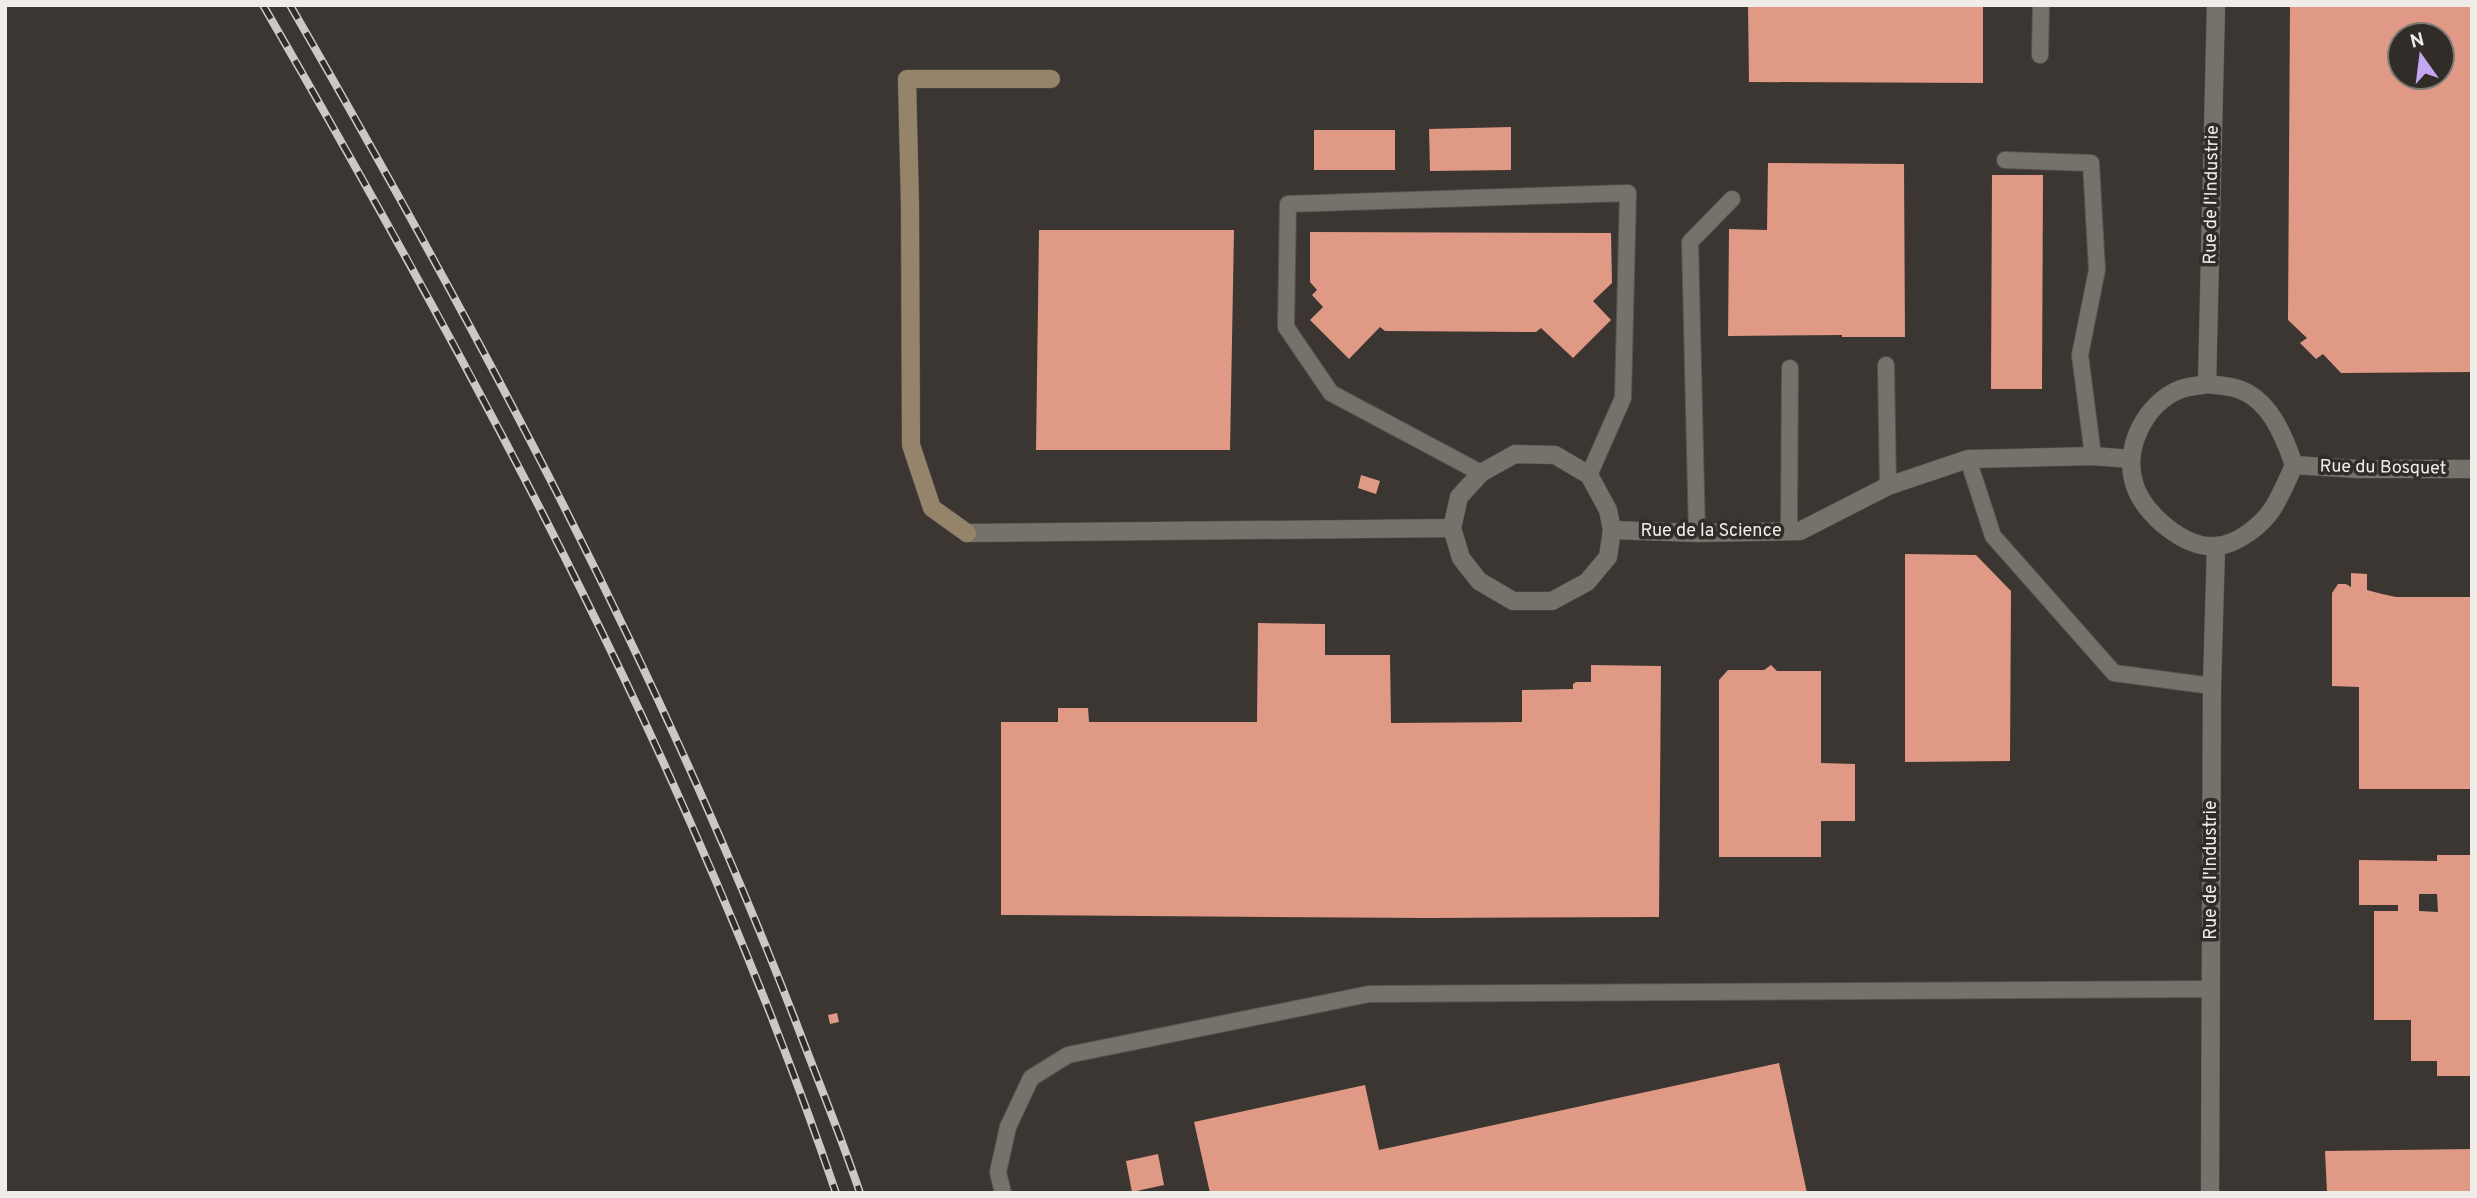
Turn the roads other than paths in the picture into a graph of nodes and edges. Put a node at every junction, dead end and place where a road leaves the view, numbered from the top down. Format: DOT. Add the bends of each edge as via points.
graph roads {
  1 [pos="2041,5"];
  2 [pos="2216,5"];
  3 [pos="2040,55"];
  4 [pos="1051,79"];
  5 [pos="2005,160"];
  6 [pos="1732,199"];
  7 [pos="1886,365"];
  8 [pos="1790,368"];
  9 [pos="2207,384"];
  10 [pos="2093,456"];
  11 [pos="1968,459"];
  12 [pos="2131,459"];
  13 [pos="2294,465"];
  14 [pos="2472,469"];
  15 [pos="1481,473"];
  16 [pos="1589,475"];
  17 [pos="1888,486"];
  18 [pos="1452,528"];
  19 [pos="1612,530"];
  20 [pos="1789,531"];
  21 [pos="1698,533"];
  22 [pos="2216,547"];
  23 [pos="2212,686"];
  24 [pos="2211,989"];
  25 [pos="1003,1193"];
  26 [pos="2210,1193"];
  1 -- 3 [label="lane"];
  2 -- 9 [label="street, Rue de l'Industrie"];
  4 -- 18 [label="street" via="907,79 911,445 932,508 967,533"];
  5 -- 10 [label="lane" via="2091,163 2097,270 2080,355"];
  6 -- 21 [label="lane" via="1690,242"];
  7 -- 17 [label="lane"];
  8 -- 20 [label="lane"];
  9 -- 12 [label="street" via="2180,389 2155,405 2139,427"];
  9 -- 13 [label="street" via="2238,389 2262,403 2283,435"];
  10 -- 11 [label="street, Rue de la Science"];
  10 -- 12 [label="street, Rue de la Science"];
  11 -- 17 [label="street, Rue de la Science"];
  11 -- 23 [label="lane" via="1993,536 2115,673"];
  12 -- 22 [label="street" via="2135,486 2154,518 2192,542"];
  13 -- 14 [label="street, Rue du Bosquet"];
  13 -- 22 [label="street" via="2272,510 2240,538"];
  15 -- 16 [label="street" via="1516,454 1555,455"];
  15 -- 16 [label="lane" via="1331,393 1286,327 1288,204 1628,193 1623,398"];
  15 -- 18 [label="street" via="1459,497"];
  16 -- 19 [label="street" via="1608,510"];
  17 -- 20 [label="street, Rue de la Science" via="1800,531"];
  18 -- 19 [label="street" via="1461,558 1479,581 1513,601 1552,601 1587,582 1608,557"];
  19 -- 21 [label="street, Rue de la Science"];
  20 -- 21 [label="street, Rue de la Science"];
  22 -- 23 [label="street, Rue de l'Industrie"];
  23 -- 24 [label="street, Rue de l'Industrie"];
  24 -- 25 [label="lane" via="1369,994 1068,1055 1031,1078 1008,1127 998,1172"];
  24 -- 26 [label="street, Rue de l'Industrie"];
}
